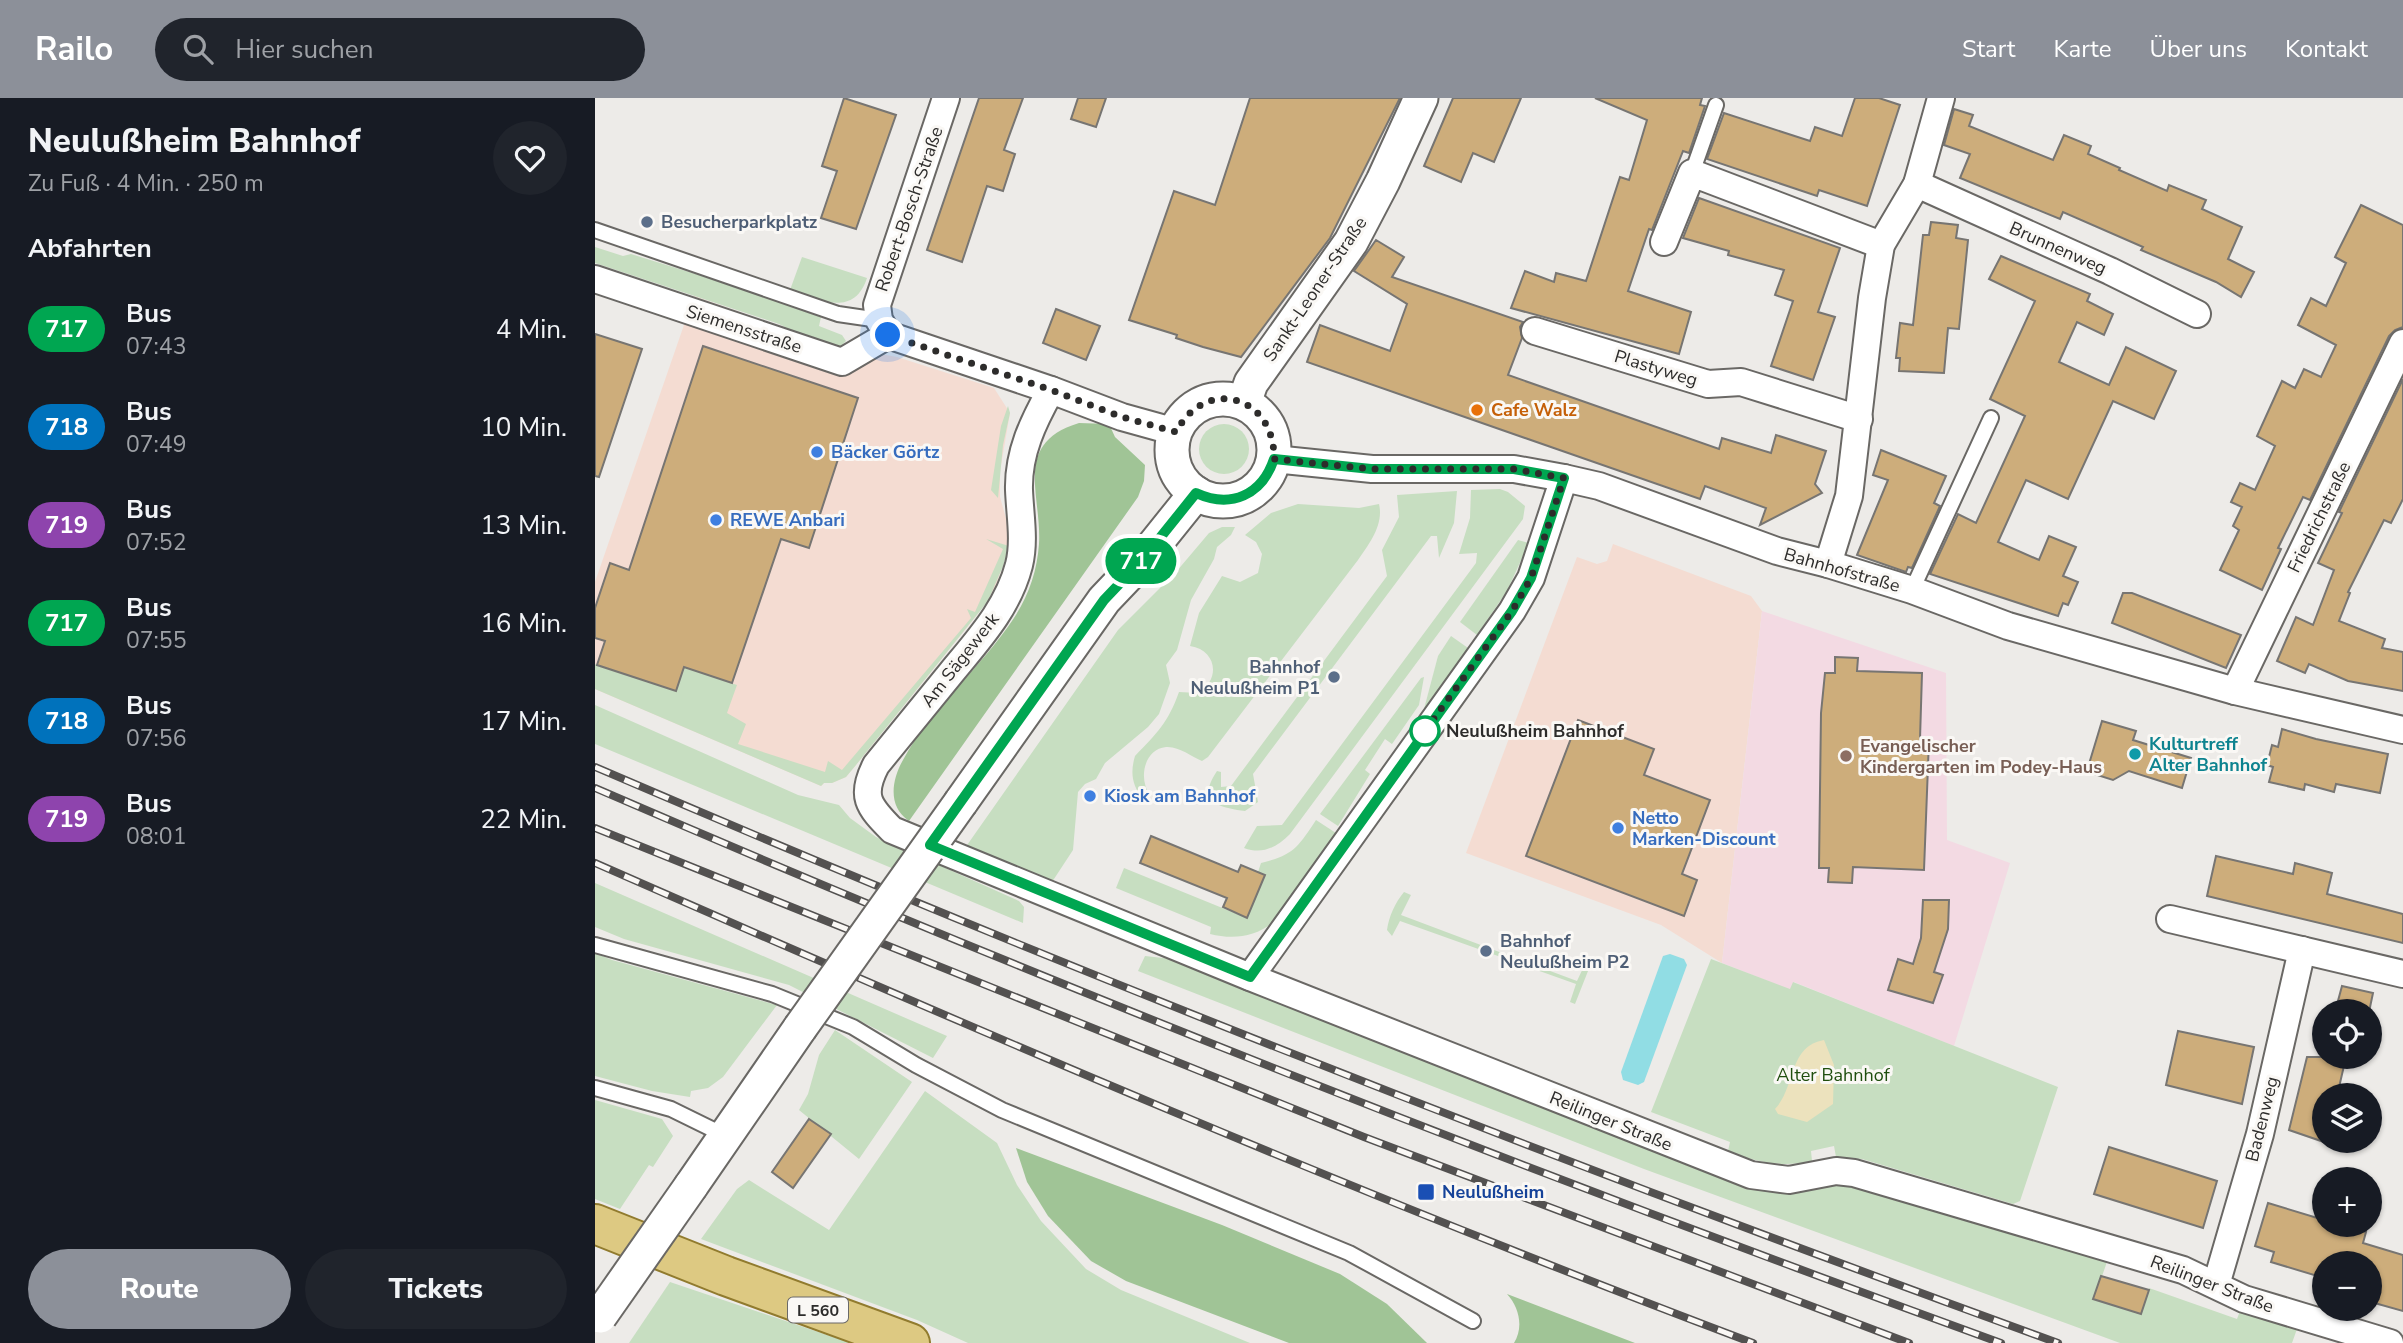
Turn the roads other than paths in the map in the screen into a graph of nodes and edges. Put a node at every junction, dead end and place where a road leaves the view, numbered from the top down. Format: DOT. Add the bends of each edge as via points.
graph roads {
  1 [pos="946,98"];
  2 [pos="1421,98"];
  3 [pos="1941,98"];
  4 [pos="1716,105"];
  5 [pos="1692,173"];
  6 [pos="1917,184"];
  7 [pos="595,230"];
  8 [pos="1664,243"];
  9 [pos="1881,245"];
  10 [pos="595,279"];
  11 [pos="2197,314"];
  12 [pos="884,328"];
  13 [pos="1535,331"];
  14 [pos="2403,342"];
  15 [pos="1051,390"];
  16 [pos="1244,403"];
  17 [pos="1991,418"];
  18 [pos="1859,419"];
  19 [pos="1176,432"];
  20 [pos="1274,459"];
  21 [pos="1564,478"];
  22 [pos="1186,506"];
  23 [pos="1828,564"];
  24 [pos="1912,590"];
  25 [pos="2235,691"];
  26 [pos="2403,730"];
  27 [pos="866,797"];
  28 [pos="2170,919"];
  29 [pos="595,945"];
  30 [pos="2302,950"];
  31 [pos="2403,974"];
  32 [pos="1250,977"];
  33 [pos="595,1088"];
  34 [pos="726,1136"];
  35 [pos="595,1224"];
  36 [pos="2216,1286"];
  37 [pos="598,1321"];
  38 [pos="1473,1321"];
  39 [pos="910,1343"];
  40 [pos="2390,1343"];
  1 -- 12 [label="street, Robert-Bosch-Straße" via="880,293 877,305"];
  2 -- 16 [label="street, Sankt-Leoner-Straße" via="1351,242 1251,383"];
  3 -- 6 [label="street"];
  4 -- 5 [label="lane"];
  5 -- 8 [label="street"];
  5 -- 9 [label="street"];
  6 -- 9 [label="street"];
  6 -- 11 [label="street, Brunnenweg"];
  7 -- 12 [label="lane"];
  9 -- 18 [label="street"];
  10 -- 12 [label="street, Siemensstraße" via="842,362"];
  12 -- 15 [label="street"];
  13 -- 18 [label="street, Plastyweg" via="1708,384 1741,382"];
  14 -- 25 [label="street, Friedrichstraße"];
  15 -- 19 [label="street"];
  15 -- 27 [label="street, Am Sägewerk" via="1031,425 1021,459 1022,541 1011,588 996,617 876,765"];
  16 -- 19 [label="street" via="1231,399 1203,403 1182,420"];
  16 -- 20 [label="street" via="1268,426"];
  17 -- 24 [label="lane"];
  18 -- 23 [label="street" via="1849,496"];
  19 -- 22 [label="street" via="1172,449"];
  20 -- 21 [label="street, Bahnhofstraße" via="1371,469 1514,469"];
  20 -- 22 [label="street" via="1261,484 1237,499 1209,499"];
  21 -- 23 [label="street, Bahnhofstraße"];
  21 -- 32 [label="street" via="1531,578 1512,611"];
  22 -- 34 [label="street, bridge" via="1104,600 1055,667"];
  23 -- 24 [label="street, Bahnhofstraße"];
  24 -- 25 [label="street, Bahnhofstraße" via="2008,626"];
  25 -- 26 [label="street, Bahnhofstraße"];
  27 -- 32 [label="street, Reilinger Straße" via="892,830"];
  28 -- 30 [label="street"];
  29 -- 38 [label="lane" via="772,994 853,1027 1002,1110 1349,1253"];
  30 -- 31 [label="street"];
  30 -- 36 [label="street, Badenweg" via="2260,1134"];
  32 -- 36 [label="street, Reilinger Straße" via="1751,1175 1789,1180 1836,1171 1854,1173 2183,1270"];
  33 -- 34 [label="lane" via="671,1109"];
  34 -- 37 [label="street, bridge"];
  35 -- 39 [label="main road, L 560"];
  36 -- 40 [label="street, Reilinger Straße" via="2244,1299"];
}
